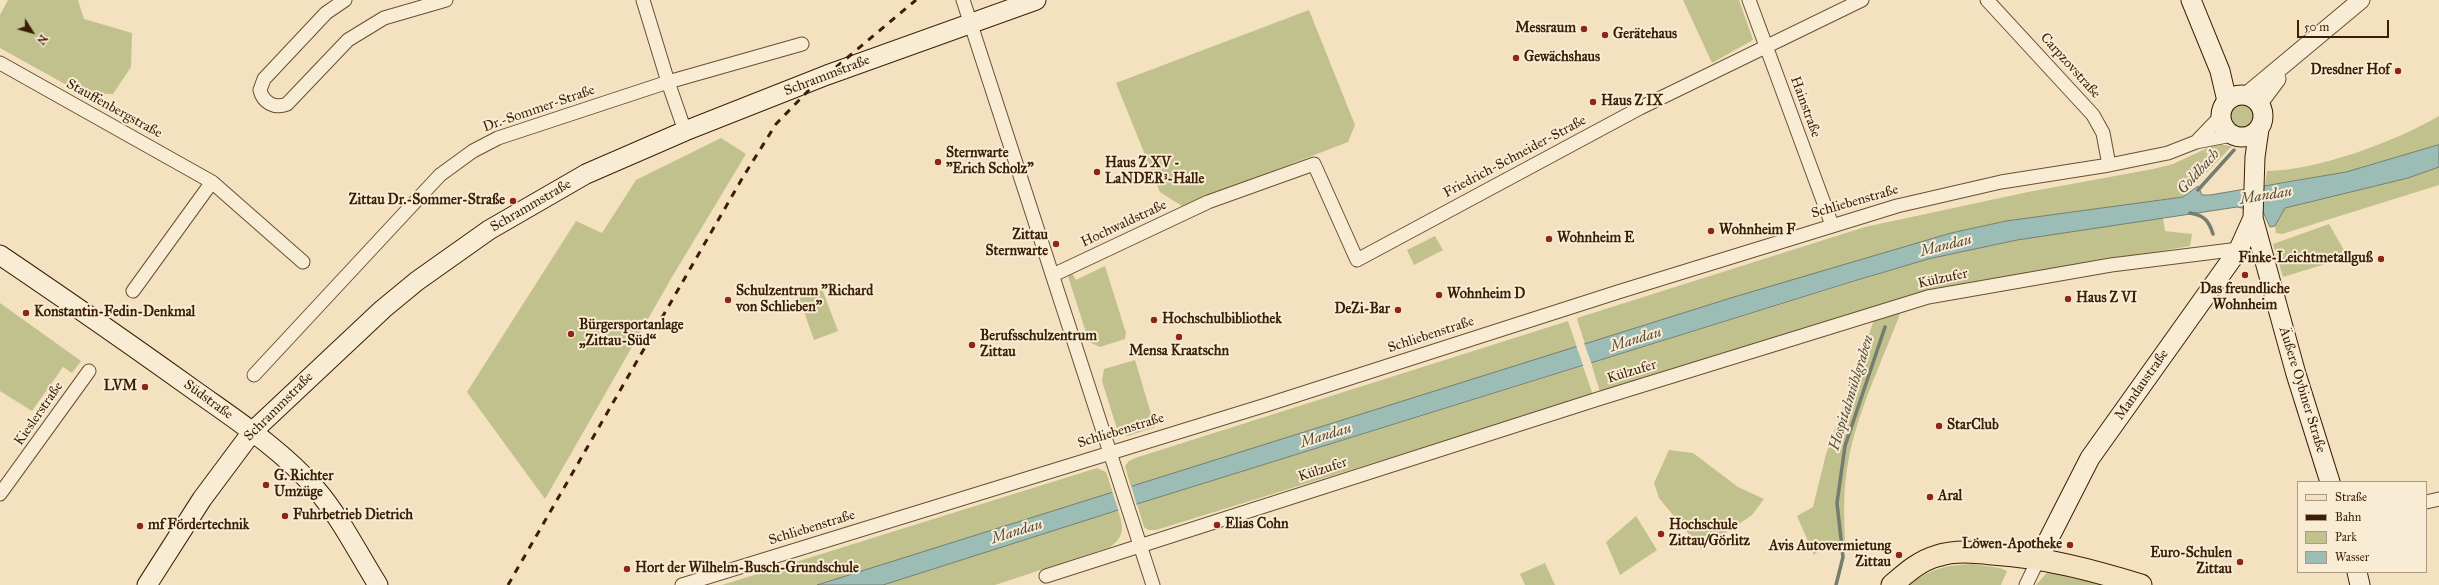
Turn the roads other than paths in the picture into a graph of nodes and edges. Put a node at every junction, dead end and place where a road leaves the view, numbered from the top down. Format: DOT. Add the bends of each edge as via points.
graph roads {
  1 [pos="344,0"];
  2 [pos="446,0"];
  3 [pos="643,0"];
  4 [pos="963,0"];
  5 [pos="1036,0"];
  6 [pos="1749,0"];
  7 [pos="1862,0"];
  8 [pos="1987,0"];
  9 [pos="2191,0"];
  10 [pos="2361,0"];
  11 [pos="970,24"];
  12 [pos="802,44"];
  13 [pos="1766,48"];
  14 [pos="0,63"];
  15 [pos="668,82"];
  16 [pos="2239,102"];
  17 [pos="2259,129"];
  18 [pos="685,131"];
  19 [pos="2236,136"];
  20 [pos="2196,142"];
  21 [pos="2255,157"];
  22 [pos="2109,165"];
  23 [pos="212,182"];
  24 [pos="1832,225"];
  25 [pos="2247,241"];
  26 [pos="0,255"];
  27 [pos="1357,260"];
  28 [pos="303,262"];
  29 [pos="1053,274"];
  30 [pos="133,291"];
  31 [pos="89,371"];
  32 [pos="254,375"];
  33 [pos="252,432"];
  34 [pos="1110,451"];
  35 [pos="2330,481"];
  36 [pos="0,494"];
  37 [pos="2439,499"];
  38 [pos="2427,502"];
  39 [pos="1140,545"];
  40 [pos="2039,558"];
  41 [pos="1046,576"];
  42 [pos="2027,581"];
  43 [pos="147,585"];
  44 [pos="378,585"];
  45 [pos="682,585"];
  46 [pos="1152,585"];
  47 [pos="1892,585"];
  48 [pos="2017,585"];
  49 [pos="2141,585"];
  1 -- 2 [label="street" via="326,13 264,79 260,90 268,103 278,106 287,104 348,40 384,18"];
  3 -- 15 [label="street"];
  4 -- 11 [label="street"];
  5 -- 11 [label="main road, Schrammstraße"];
  6 -- 13 [label="street, Hainstraße"];
  7 -- 13 [label="street, Friedrich-Schneider-Straße"];
  8 -- 22 [label="street, Carpzovstraße" via="2093,115 2103,133"];
  9 -- 16 [label="main road" via="2220,71"];
  10 -- 16 [label="street"];
  11 -- 18 [label="main road, Schrammstraße" via="826,75"];
  11 -- 29 [label="street"];
  12 -- 15 [label="street, Dr.-Sommer-Straße"];
  13 -- 24 [label="street, Hainstraße"];
  13 -- 27 [label="street, Friedrich-Schneider-Straße" via="1640,108"];
  14 -- 23 [label="street, Stauffenbergstraße"];
  15 -- 18 [label="street"];
  15 -- 32 [label="street, Dr.-Sommer-Straße" via="498,138 473,150 440,175"];
  16 -- 17 [label="main road, Mandaustraße" via="2264,118"];
  16 -- 19 [label="main road" via="2224,126"];
  16 -- 20 [label="street, Schliebenstraße"];
  17 -- 19 [label="main road" via="2250,136"];
  17 -- 21 [label="main road, Mandaustraße"];
  18 -- 33 [label="main road, Schrammstraße" via="586,174 489,230 417,281 383,309"];
  19 -- 20 [label="street, Schliebenstraße"];
  19 -- 21 [label="main road"];
  20 -- 22 [label="street, Schliebenstraße" via="2168,153"];
  21 -- 25 [label="main road, Mandaustraße" via="2253,211"];
  22 -- 24 [label="street, Schliebenstraße" via="1976,188 1904,204"];
  23 -- 28 [label="street, Stauffenbergstraße"];
  23 -- 30 [label="street"];
  24 -- 34 [label="street, Schliebenstraße" via="1266,405"];
  25 -- 35 [label="main road, Äußere Oybiner Straße" via="2296,374"];
  25 -- 39 [label="street, Külzufer" via="1928,297"];
  25 -- 40 [label="main road, Mandaustraße" via="2090,458"];
  26 -- 33 [label="main road, Südstraße"];
  27 -- 29 [label="street, Hochwaldstraße" via="1314,164 1208,202"];
  29 -- 34 [label="street"];
  31 -- 36 [label="street, Kieslerstraße"];
  33 -- 43 [label="main road, Schrammstraße" via="202,499"];
  33 -- 44 [label="main road, Südstraße" via="316,490 332,510"];
  34 -- 39 [label="street"];
  34 -- 45 [label="street, Schliebenstraße"];
  37 -- 38 [label="street"];
  39 -- 41 [label="street, Külzufer"];
  39 -- 46 [label="street"];
  40 -- 42 [label="street"];
  40 -- 47 [label="main road" via="1973,552 1937,556 1914,566"];
  40 -- 49 [label="main road"];
  42 -- 48 [label="street" via="2023,578"];
}
